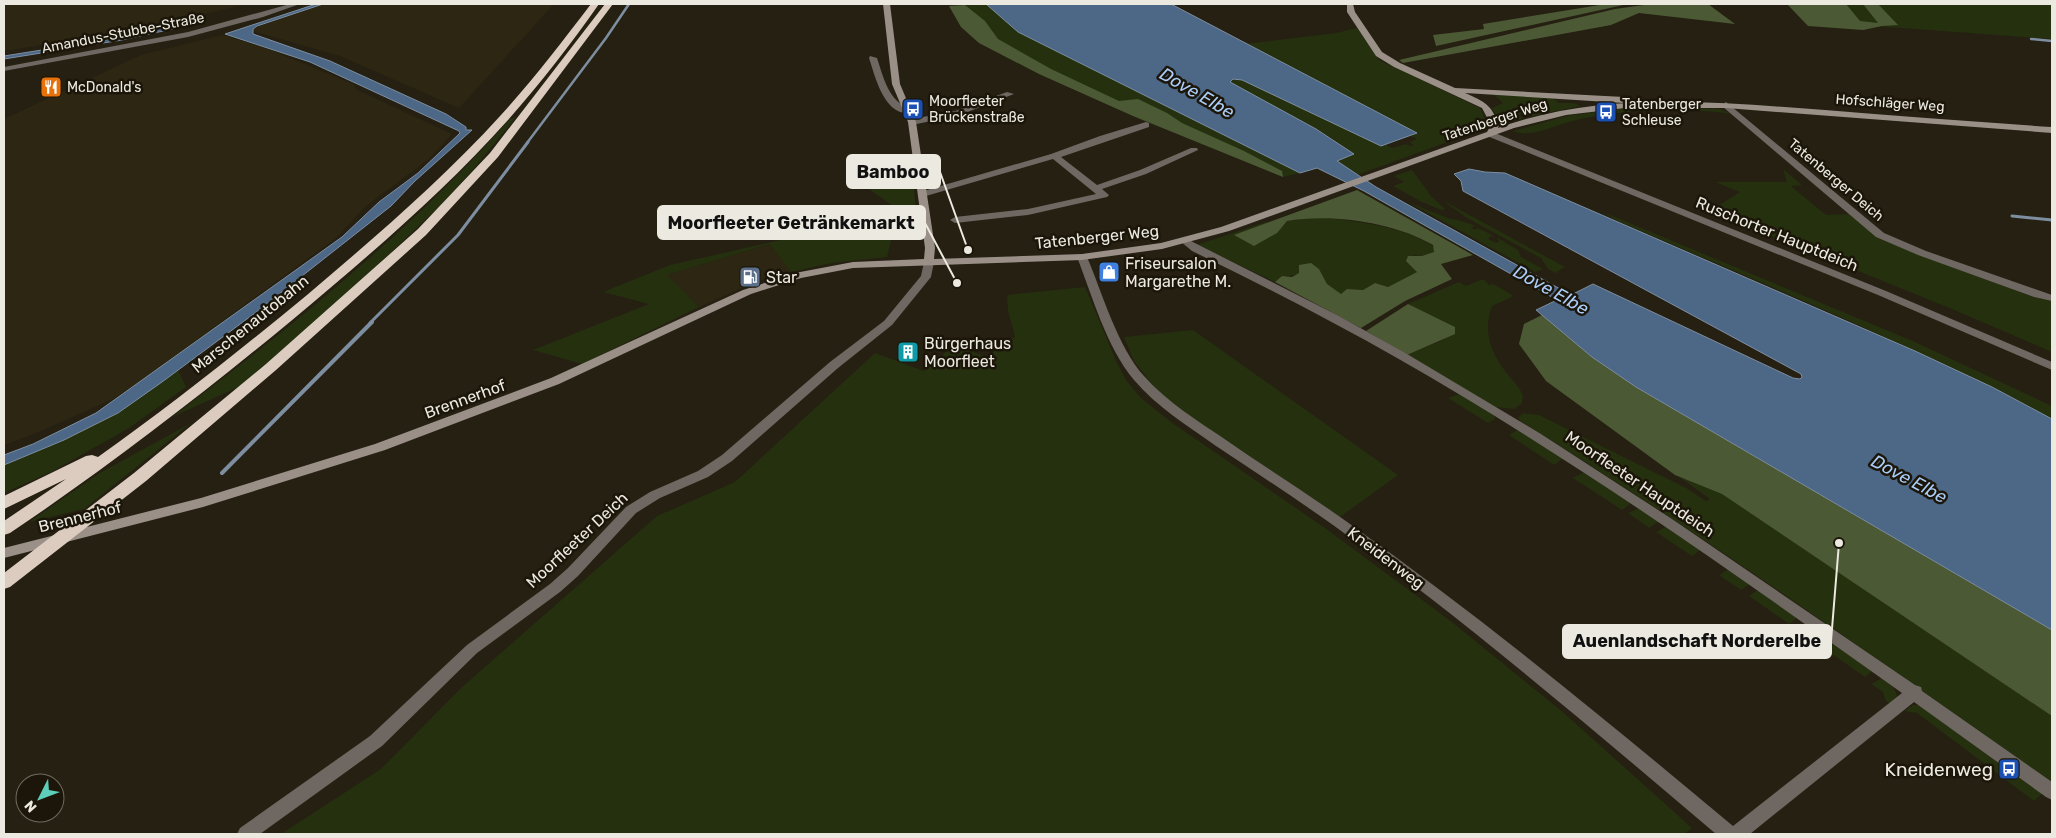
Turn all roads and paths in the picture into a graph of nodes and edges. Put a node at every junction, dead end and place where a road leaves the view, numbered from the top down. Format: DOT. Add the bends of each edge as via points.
graph roads {
  1 [pos="296,4"];
  2 [pos="595,4"];
  3 [pos="609,4"];
  4 [pos="886,4"];
  5 [pos="1350,4"];
  6 [pos="873,58"];
  7 [pos="8,68"];
  8 [pos="4,79"];
  9 [pos="1454,90"];
  10 [pos="1010,94"];
  11 [pos="1655,104"];
  12 [pos="1726,105"];
  13 [pos="907,111"];
  14 [pos="912,122"];
  15 [pos="1146,125"];
  16 [pos="2052,130"];
  17 [pos="1490,134"];
  18 [pos="1194,150"];
  19 [pos="1054,156"];
  20 [pos="1096,188"];
  21 [pos="923,194"];
  22 [pos="955,220"];
  23 [pos="1185,241"];
  24 [pos="1082,257"];
  25 [pos="929,262"];
  26 [pos="2052,298"];
  27 [pos="2052,366"];
  28 [pos="128,443"];
  29 [pos="4,503"];
  30 [pos="4,529"];
  31 [pos="4,553"];
  32 [pos="4,582"];
  33 [pos="1915,692"];
  34 [pos="2052,792"];
  35 [pos="246,834"];
  36 [pos="1729,834"];
  37 [pos="1737,834"];
  1 -- 7 [label="street, Amandus-Stubbe-Straße" via="177,37"];
  2 -- 28 [label="highway, Marschenautobahn" via="504,118 435,188 348,267"];
  3 -- 32 [label="highway" via="511,134 422,232 271,367"];
  4 -- 13 [label="street, Moorfleeter Deich" via="896,84"];
  5 -- 9 [label="street" via="1351,12 1379,54"];
  6 -- 13 [label="street, Moorfleeter Deich" via="886,95"];
  7 -- 8 [label="street, Amandus-Stubbe-Straße" via="9,75"];
  9 -- 11 [label="street" via="1608,98"];
  9 -- 17 [label="street" via="1490,112 1495,125"];
  10 -- 14 [label="street" via="936,118"];
  11 -- 12 [label="street, Tatenberger Weg"];
  11 -- 17 [label="street, Tatenberger Weg" via="1566,112"];
  12 -- 16 [label="street, Hofschläger Weg"];
  12 -- 26 [label="street, Tatenberger Deich" via="1880,235"];
  13 -- 14 [label="street, Moorfleeter Deich"];
  14 -- 21 [label="street, Moorfleeter Deich"];
  15 -- 19 [label="street"];
  17 -- 23 [label="street, Tatenberger Weg"];
  17 -- 27 [label="street, Ruschorter Hauptdeich"];
  18 -- 20 [label="street"];
  19 -- 20 [label="street"];
  19 -- 21 [label="street"];
  20 -- 22 [label="street" via="1104,195 1028,212"];
  21 -- 25 [label="street, Moorfleeter Deich"];
  23 -- 24 [label="street, Tatenberger Weg" via="1137,251"];
  23 -- 33 [label="street, Moorfleeter Hauptdeich" via="1359,331 1556,448"];
  24 -- 25 [label="street, Tatenberger Weg"];
  24 -- 36 [label="street, Kneidenweg" via="1125,358 1158,397 1338,522 1469,620 1545,679"];
  25 -- 31 [label="street, Brennerhof" via="852,266 768,284 564,378 430,429 254,487"];
  25 -- 35 [label="street, Moorfleeter Deich" via="926,277 888,323 834,365 727,458 703,474 631,510 573,572 472,649 376,741"];
  28 -- 29 [label="highway"];
  28 -- 30 [label="highway"];
  33 -- 34 [label="street, Moorfleeter Hauptdeich"];
  33 -- 37 [label="street"];
}
